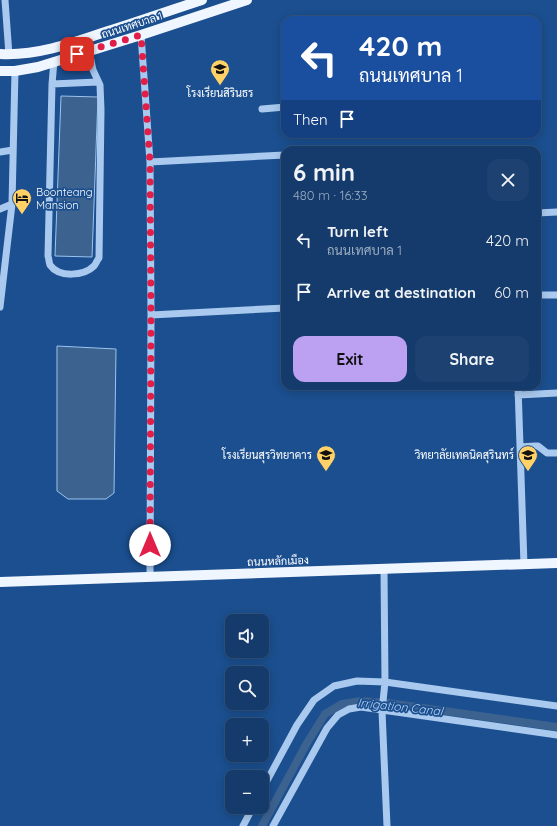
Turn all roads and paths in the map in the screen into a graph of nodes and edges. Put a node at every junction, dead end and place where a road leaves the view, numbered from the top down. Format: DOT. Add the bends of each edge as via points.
graph roads {
  1 [pos="5,0"];
  2 [pos="202,0"];
  3 [pos="247,0"];
  4 [pos="141,35"];
  5 [pos="88,51"];
  6 [pos="5,54"];
  7 [pos="54,61"];
  8 [pos="0,70"];
  9 [pos="15,71"];
  10 [pos="98,82"];
  11 [pos="52,84"];
  12 [pos="281,107"];
  13 [pos="262,109"];
  14 [pos="13,150"];
  15 [pos="0,152"];
  16 [pos="281,155"];
  17 [pos="150,162"];
  18 [pos="12,204"];
  19 [pos="0,209"];
  20 [pos="557,212"];
  21 [pos="541,213"];
  22 [pos="541,295"];
  23 [pos="557,295"];
  24 [pos="0,307"];
  25 [pos="281,308"];
  26 [pos="151,316"];
  27 [pos="518,390"];
  28 [pos="557,393"];
  29 [pos="518,395"];
  30 [pos="520,447"];
  31 [pos="557,453"];
  32 [pos="557,563"];
  33 [pos="524,565"];
  34 [pos="384,569"];
  35 [pos="150,577"];
  36 [pos="0,582"];
  37 [pos="385,682"];
  38 [pos="557,706"];
  39 [pos="382,711"];
  40 [pos="557,734"];
  41 [pos="269,777"];
  42 [pos="249,814"];
  43 [pos="243,826"];
  44 [pos="273,826"];
  45 [pos="387,826"];
  1 -- 6 [label="street"];
  2 -- 6 [label="main road, ถนนเทศบาล 1" via="75,42 38,51"];
  3 -- 4 [label="main road, ถนนเทศบาล 1"];
  4 -- 5 [label="main road, ถนนเทศบาล 1"];
  4 -- 17 [label="street"];
  5 -- 7 [label="main road, ถนนเทศบาล 1"];
  5 -- 10 [label="street"];
  7 -- 9 [label="main road, ถนนเทศบาล 1"];
  7 -- 11 [label="street"];
  8 -- 9 [label="main road, ถนนเทศบาล 1"];
  9 -- 14 [label="street"];
  10 -- 11 [label="street"];
  10 -- 11 [label="street" via="101,110 99,258 88,270 67,275 56,271 50,265 48,256"];
  12 -- 13 [label="street"];
  14 -- 15 [label="street"];
  14 -- 18 [label="street"];
  16 -- 17 [label="street"];
  17 -- 26 [label="street"];
  18 -- 19 [label="street"];
  18 -- 24 [label="street"];
  20 -- 21 [label="street"];
  22 -- 23 [label="street"];
  25 -- 26 [label="street"];
  26 -- 35 [label="street"];
  27 -- 29 [label="street"];
  28 -- 29 [label="street"];
  29 -- 30 [label="street"];
  30 -- 31 [label="street" via="538,446 547,452"];
  30 -- 33 [label="street"];
  32 -- 33 [label="main road, ถนนหลักเมือง"];
  33 -- 34 [label="main road, ถนนหลักเมือง"];
  34 -- 35 [label="main road, ถนนหลักเมือง"];
  34 -- 37 [label="street"];
  35 -- 36 [label="main road, ถนนหลักเมือง"];
  37 -- 38 [label="street"];
  37 -- 39 [label="street"];
  37 -- 41 [label="street" via="357,681 334,686 314,700 297,725"];
  39 -- 40 [label="street"];
  39 -- 44 [label="street" via="355,708 338,715 327,728"];
  39 -- 45 [label="street"];
  42 -- 43 [label="street"];
}
